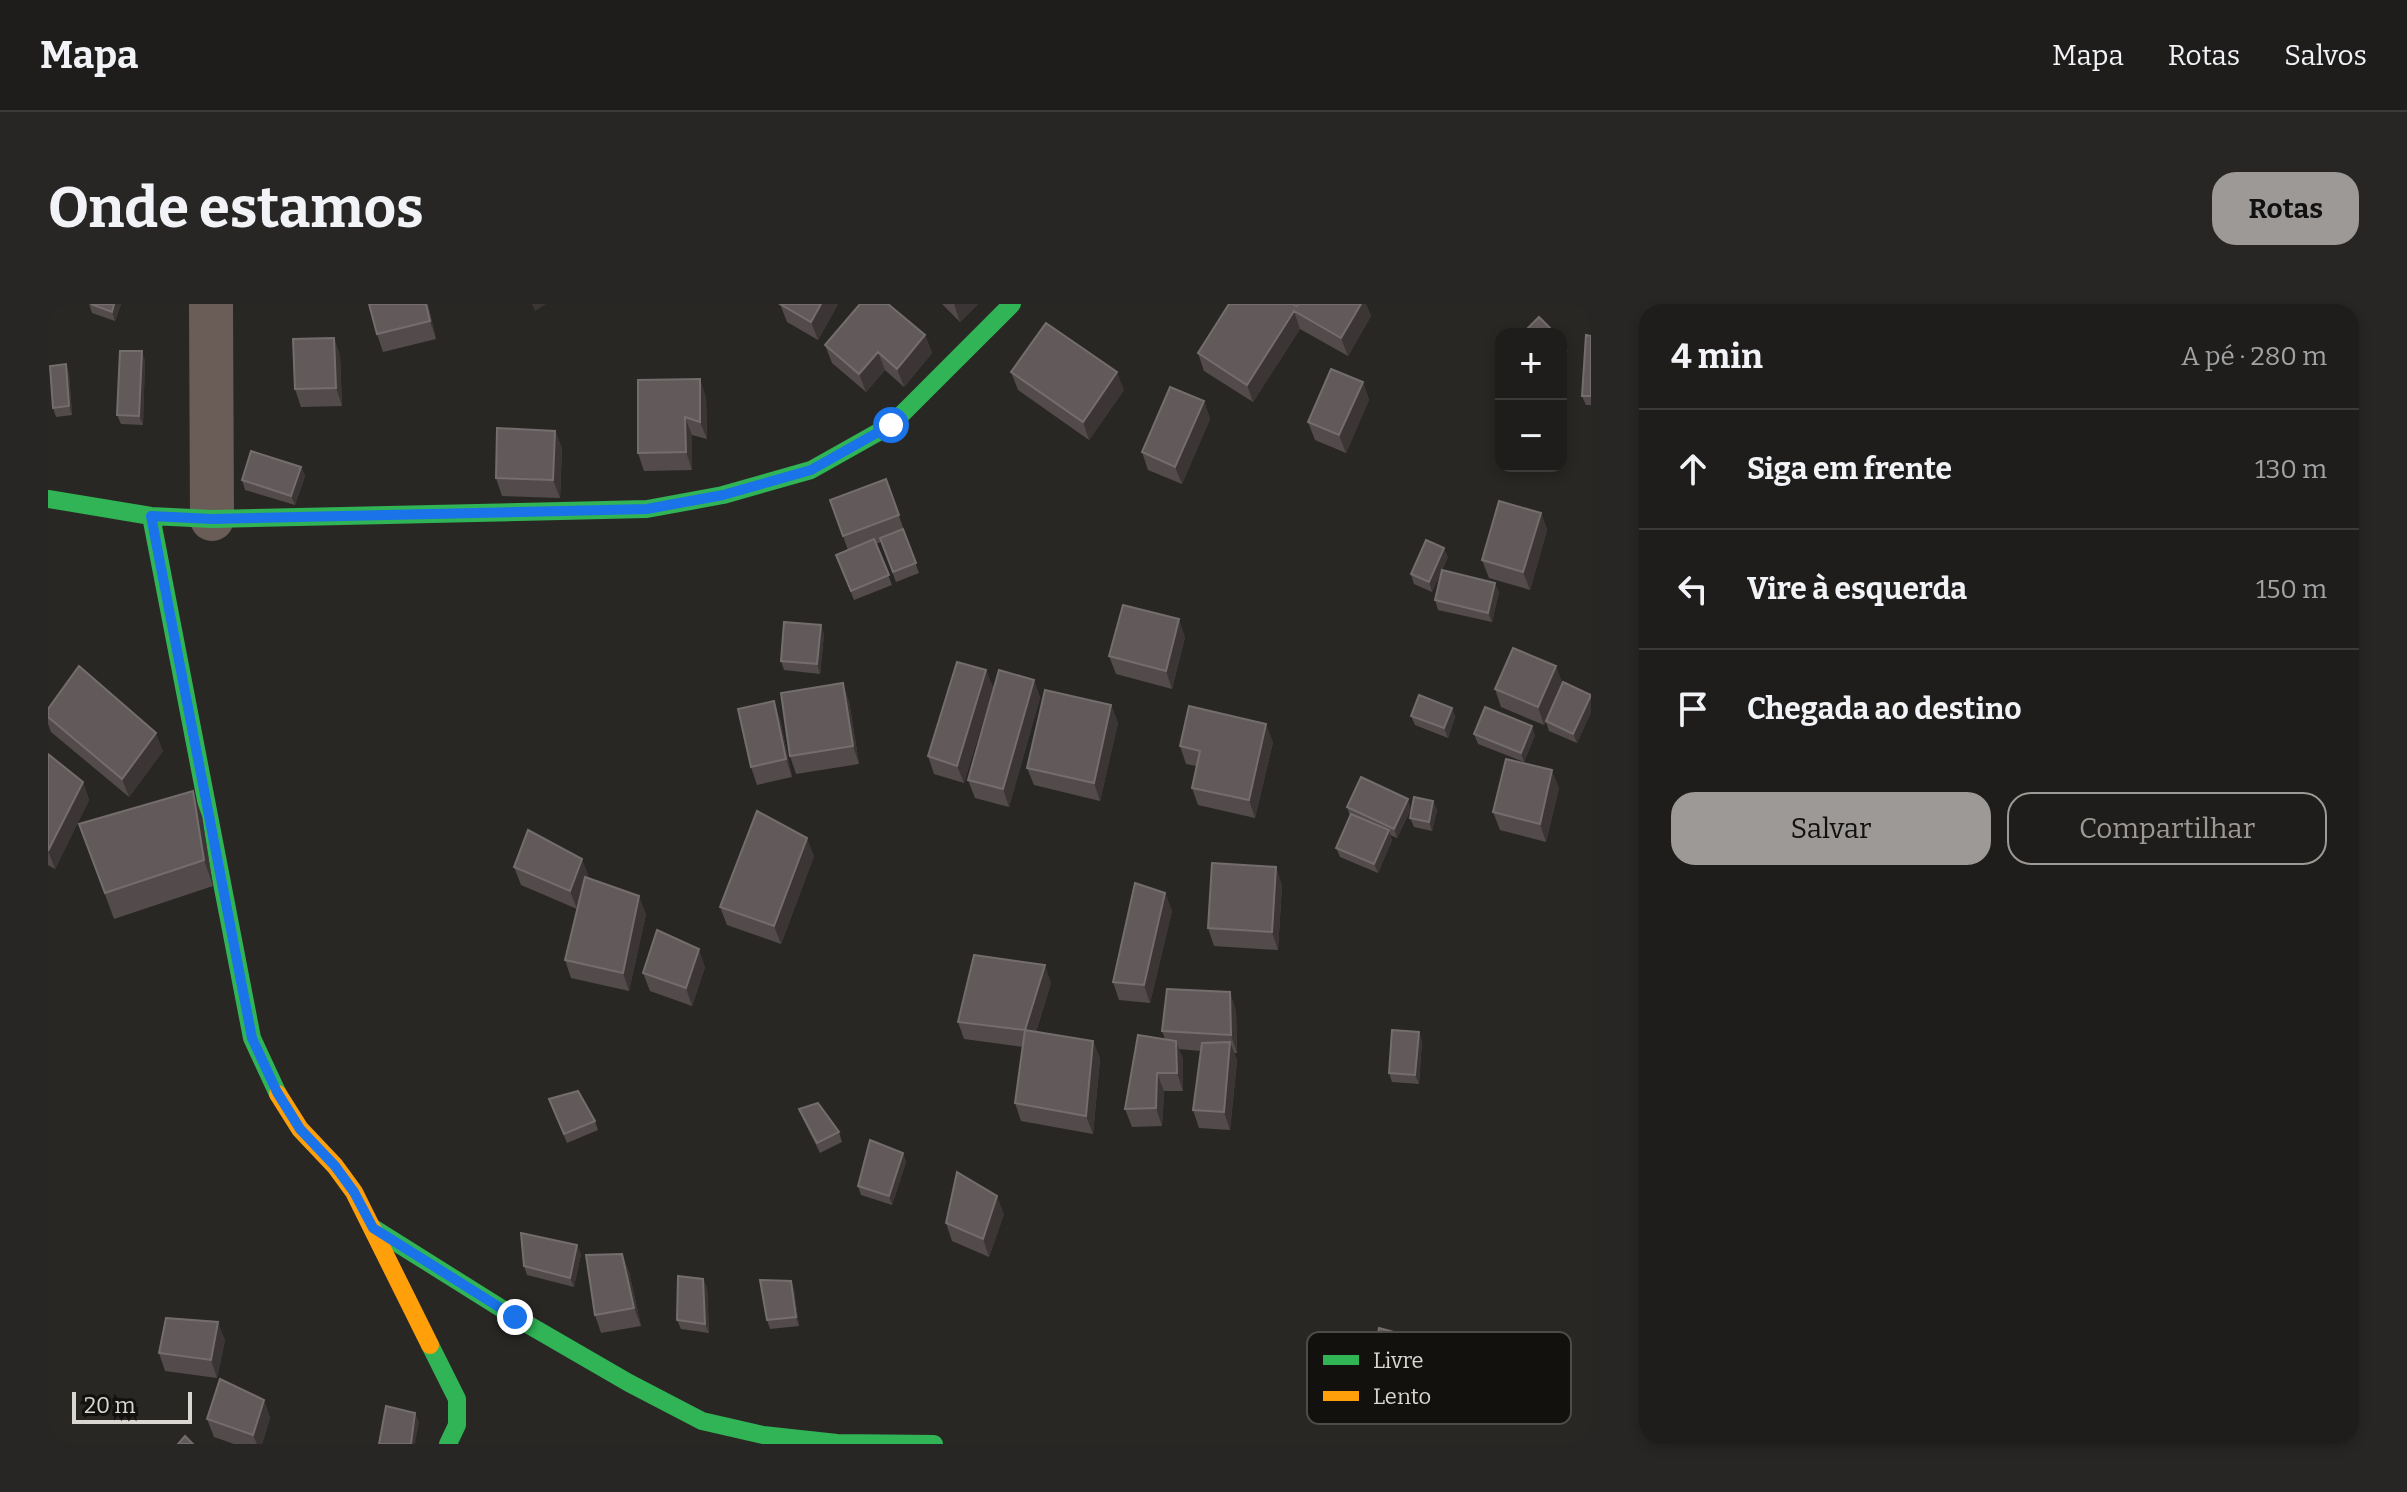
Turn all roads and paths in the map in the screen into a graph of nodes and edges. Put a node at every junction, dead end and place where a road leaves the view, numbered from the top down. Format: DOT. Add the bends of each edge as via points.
graph roads {
  1 [pos="211,304"];
  2 [pos="1012,304"];
  3 [pos="48,499"];
  4 [pos="151,516"];
  5 [pos="212,519"];
  6 [pos="373,1228"];
  7 [pos="448,1444"];
  8 [pos="934,1444"];
  1 -- 5 [label="street"];
  2 -- 5 [label="street" via="891,425 811,470 723,495 647,509"];
  3 -- 4 [label="street"];
  4 -- 5 [label="street"];
  4 -- 6 [label="street" via="252,1038 300,1129 335,1166"];
  6 -- 7 [label="street" via="457,1399 457,1425"];
  6 -- 8 [label="street" via="528,1324 702,1421 763,1435 837,1443"];
}
